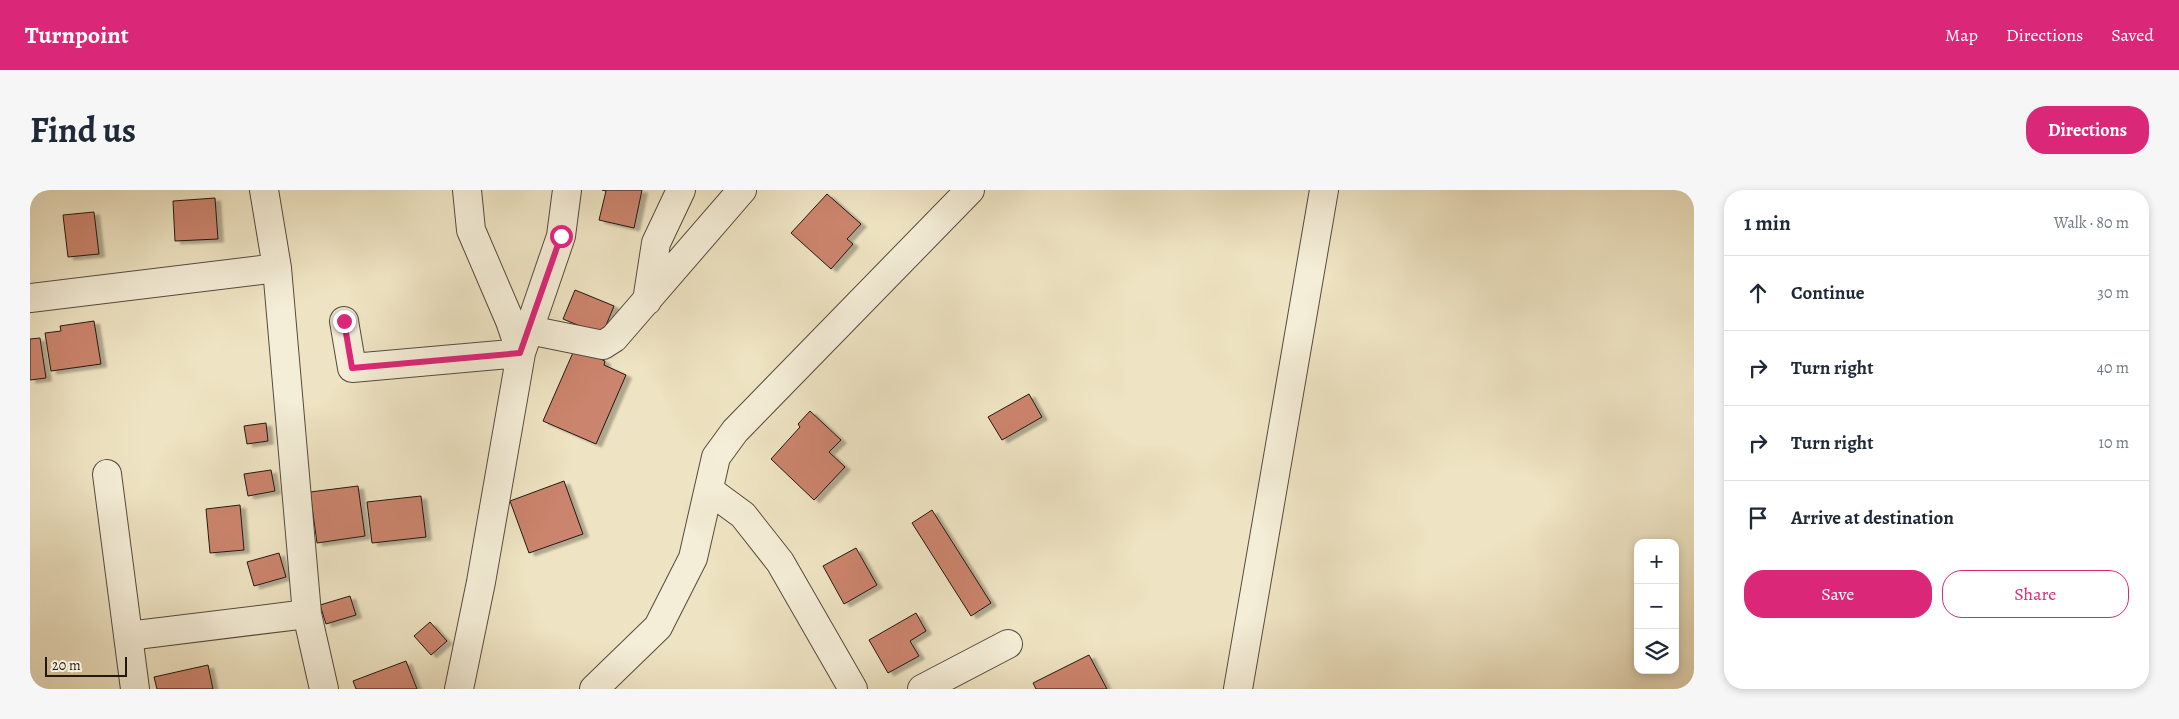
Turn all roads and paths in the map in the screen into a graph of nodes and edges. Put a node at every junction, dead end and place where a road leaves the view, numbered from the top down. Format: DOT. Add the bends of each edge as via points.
graph roads {
  1 [pos="264,190"];
  2 [pos="468,190"];
  3 [pos="567,190"];
  4 [pos="680,190"];
  5 [pos="742,190"];
  6 [pos="970,190"];
  7 [pos="1324,190"];
  8 [pos="277,268"];
  9 [pos="30,298"];
  10 [pos="647,301"];
  11 [pos="344,321"];
  12 [pos="525,341"];
  13 [pos="107,474"];
  14 [pos="709,490"];
  15 [pos="307,614"];
  16 [pos="128,636"];
  17 [pos="1008,644"];
  18 [pos="135,689"];
  19 [pos="324,689"];
  20 [pos="459,689"];
  21 [pos="594,689"];
  22 [pos="853,689"];
  23 [pos="922,689"];
  24 [pos="1238,689"];
  1 -- 8 [label="street"];
  2 -- 12 [label="street" via="472,230 510,321"];
  3 -- 12 [label="street" via="561,236"];
  4 -- 10 [label="street" via="656,243"];
  5 -- 10 [label="street"];
  6 -- 14 [label="street" via="734,432 716,457"];
  7 -- 24 [label="street"];
  8 -- 9 [label="street"];
  8 -- 15 [label="street"];
  10 -- 12 [label="street" via="622,330 603,345"];
  11 -- 12 [label="street" via="352,368"];
  12 -- 20 [label="street" via="482,582"];
  13 -- 16 [label="street"];
  14 -- 21 [label="street" via="693,558 658,627"];
  14 -- 22 [label="street" via="743,514 780,562"];
  15 -- 16 [label="street"];
  15 -- 19 [label="street"];
  16 -- 18 [label="street"];
  17 -- 23 [label="street"];
}
